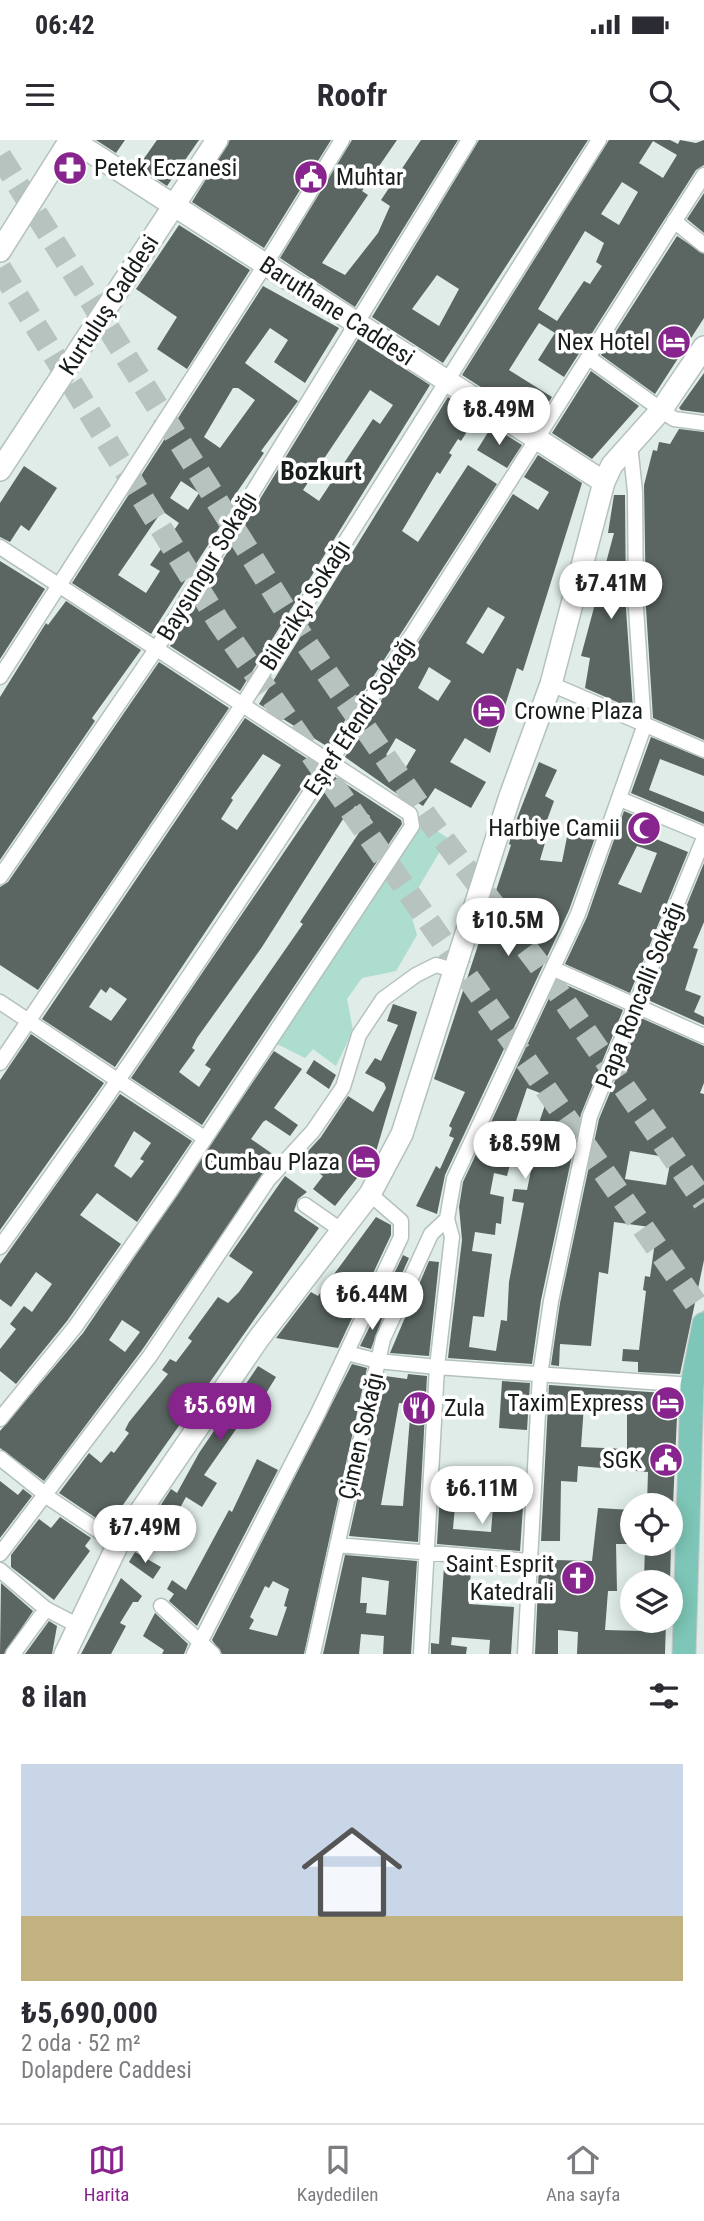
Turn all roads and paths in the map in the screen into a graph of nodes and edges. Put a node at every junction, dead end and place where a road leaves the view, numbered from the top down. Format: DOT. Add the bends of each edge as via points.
graph roads {
  1 [pos="71,140"];
  2 [pos="217,140"];
  3 [pos="342,140"];
  4 [pos="469,140"];
  5 [pos="599,140"];
  6 [pos="704,175"];
  7 [pos="175,205"];
  8 [pos="674,221"];
  9 [pos="704,245"];
  10 [pos="0,251"];
  11 [pos="265,265"];
  12 [pos="355,323"];
  13 [pos="704,347"];
  14 [pos="589,358"];
  15 [pos="445,381"];
  16 [pos="662,409"];
  17 [pos="704,423"];
  18 [pos="537,440"];
  19 [pos="629,444"];
  20 [pos="0,470"];
  21 [pos="604,482"];
  22 [pos="0,547"];
  23 [pos="59,586"];
  24 [pos="157,648"];
  25 [pos="0,677"];
  26 [pos="551,684"];
  27 [pos="243,704"];
  28 [pos="645,727"];
  29 [pos="704,750"];
  30 [pos="330,762"];
  31 [pos="620,799"];
  32 [pos="704,836"];
  33 [pos="0,877"];
  34 [pos="554,969"];
  35 [pos="453,970"];
  36 [pos="0,1002"];
  37 [pos="635,1006"];
  38 [pos="29,1020"];
  39 [pos="704,1036"];
  40 [pos="0,1063"];
  41 [pos="120,1081"];
  42 [pos="203,1137"];
  43 [pos="370,1194"];
  44 [pos="305,1205"];
  45 [pos="447,1219"];
  46 [pos="341,1230"];
  47 [pos="0,1247"];
  48 [pos="704,1324"];
  49 [pos="347,1353"];
  50 [pos="378,1361"];
  51 [pos="437,1367"];
  52 [pos="540,1375"];
  53 [pos="692,1385"];
  54 [pos="0,1419"];
  55 [pos="0,1458"];
  56 [pos="47,1496"];
  57 [pos="697,1498"];
  58 [pos="118,1544"];
  59 [pos="337,1545"];
  60 [pos="428,1552"];
  61 [pos="0,1554"];
  62 [pos="529,1560"];
  63 [pos="0,1570"];
  64 [pos="161,1606"];
  65 [pos="46,1609"];
  66 [pos="77,1625"];
  67 [pos="197,1648"];
  68 [pos="13,1654"];
  69 [pos="65,1654"];
  70 [pos="213,1654"];
  71 [pos="313,1654"];
  72 [pos="422,1654"];
  73 [pos="525,1654"];
  74 [pos="684,1654"];
  1 -- 7 [label="main road, Baruthane Caddesi"];
  1 -- 10 [label="main road"];
  2 -- 7 [label="main road, Kurtuluş Caddesi"];
  3 -- 11 [label="street"];
  4 -- 12 [label="street, Baysungur Sokağı"];
  5 -- 15 [label="street, Bilezikçi Sokağı"];
  6 -- 8 [label="street, Eşref Efendi Sokağı"];
  7 -- 11 [label="main road, Baruthane Caddesi"];
  7 -- 20 [label="main road, Kurtuluş Caddesi"];
  8 -- 9 [label="street"];
  8 -- 14 [label="street, Eşref Efendi Sokağı"];
  11 -- 12 [label="main road, Baruthane Caddesi"];
  11 -- 23 [label="street"];
  12 -- 15 [label="main road, Baruthane Caddesi"];
  12 -- 24 [label="street, Baysungur Sokağı"];
  13 -- 16 [label="main road"];
  14 -- 16 [label="street"];
  14 -- 18 [label="street, Eşref Efendi Sokağı"];
  15 -- 18 [label="main road, Baruthane Caddesi"];
  15 -- 27 [label="street, Bilezikçi Sokağı"];
  16 -- 17 [label="street" via="674,419"];
  16 -- 19 [label="main road"];
  18 -- 21 [label="main road, Baruthane Caddesi"];
  18 -- 30 [label="street, Eşref Efendi Sokağı"];
  19 -- 21 [label="main road"];
  19 -- 28 [label="street"];
  21 -- 26 [label="main road"];
  22 -- 23 [label="street"];
  23 -- 24 [label="street"];
  23 -- 25 [label="street"];
  24 -- 27 [label="street"];
  24 -- 33 [label="street, Baysungur Sokağı"];
  26 -- 28 [label="street"];
  26 -- 35 [label="main road"];
  27 -- 30 [label="street"];
  27 -- 38 [label="street, Bilezikçi Sokağı"];
  28 -- 29 [label="street"];
  28 -- 31 [label="street, Çimen Sokağı"];
  30 -- 41 [label="street, Eşref Efendi Sokağı"];
  30 -- 42 [label="street" via="411,820"];
  31 -- 32 [label="street"];
  31 -- 34 [label="street, Çimen Sokağı"];
  32 -- 37 [label="street, Papa Roncalli Sokağı"];
  34 -- 37 [label="street"];
  34 -- 45 [label="street, Çimen Sokağı" via="454,1179"];
  35 -- 43 [label="main road" via="402,1134"];
  35 -- 56 [label="street" via="436,965 383,999 359,1035 343,1087 313,1131 268,1180 150,1356"];
  36 -- 38 [label="street"];
  37 -- 39 [label="street"];
  37 -- 52 [label="street, Papa Roncalli Sokağı" via="590,1116"];
  38 -- 40 [label="street, Bilezikçi Sokağı"];
  38 -- 41 [label="street"];
  41 -- 42 [label="street"];
  41 -- 47 [label="street, Eşref Efendi Sokağı"];
  42 -- 54 [label="street" via="171,1191 75,1327"];
  43 -- 46 [label="main road"];
  43 -- 49 [label="street" via="401,1221 401,1237"];
  44 -- 46 [label="street"];
  45 -- 50 [label="street, Çimen Sokağı" via="431,1234 383,1339"];
  45 -- 51 [label="street" via="452,1237"];
  46 -- 58 [label="main road" via="259,1338"];
  48 -- 53 [label="main road"];
  49 -- 50 [label="street"];
  49 -- 67 [label="street"];
  50 -- 51 [label="street"];
  50 -- 59 [label="street, Çimen Sokağı"];
  51 -- 52 [label="street"];
  51 -- 60 [label="street"];
  52 -- 53 [label="street"];
  52 -- 62 [label="street, Papa Roncalli Sokağı"];
  53 -- 57 [label="main road"];
  55 -- 56 [label="street"];
  56 -- 58 [label="street"];
  56 -- 61 [label="street"];
  57 -- 74 [label="main road"];
  58 -- 66 [label="main road"];
  59 -- 60 [label="street"];
  59 -- 71 [label="street, Çimen Sokağı"];
  60 -- 62 [label="street"];
  60 -- 72 [label="street"];
  62 -- 73 [label="street, Papa Roncalli Sokağı"];
  63 -- 65 [label="street"];
  64 -- 67 [label="street"];
  65 -- 66 [label="street"];
  65 -- 68 [label="street"];
  66 -- 69 [label="main road"];
  67 -- 70 [label="street"];
}
